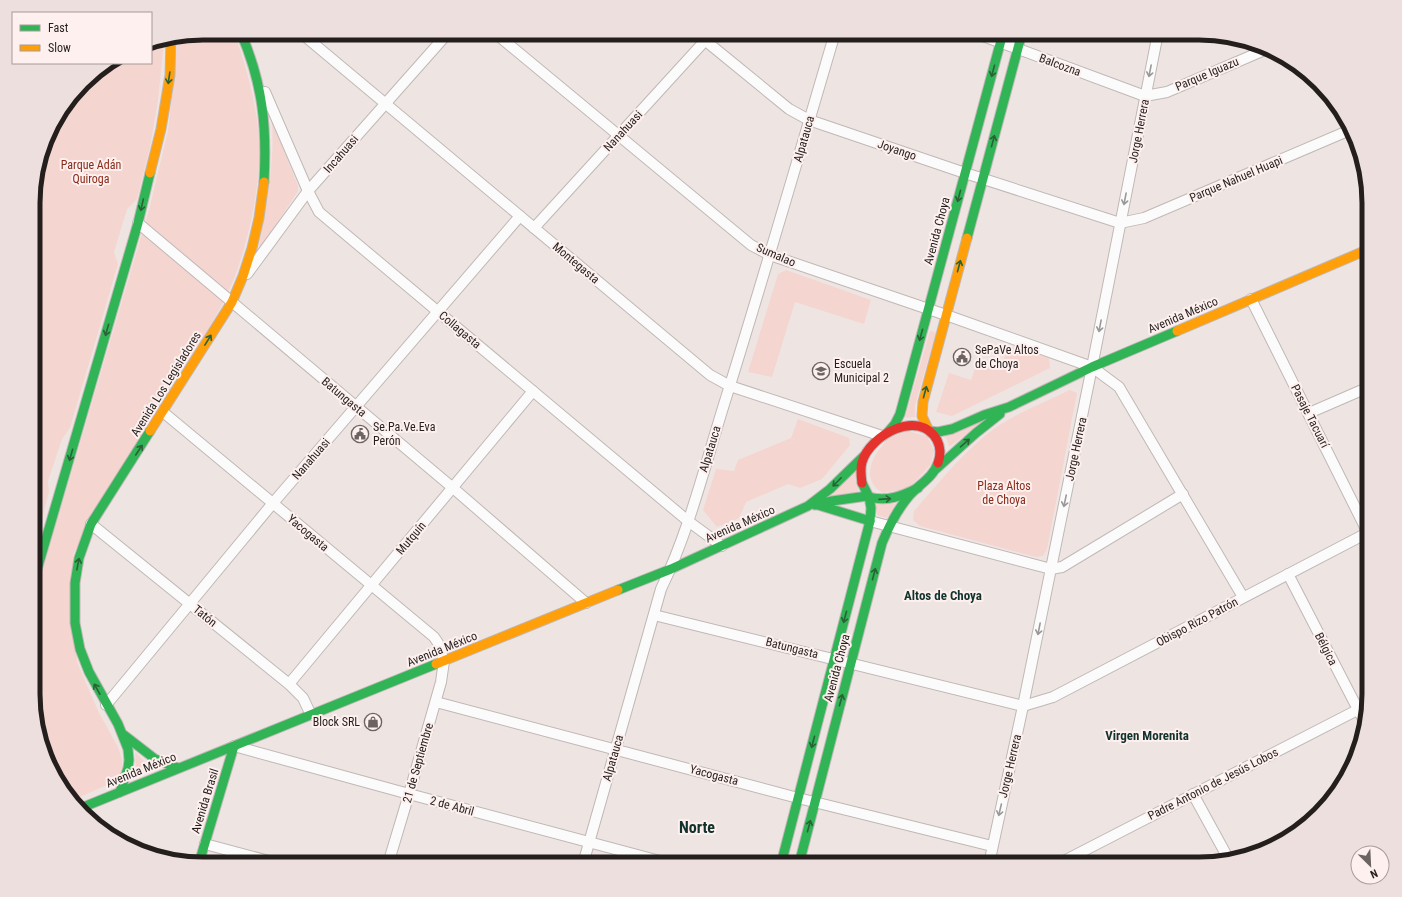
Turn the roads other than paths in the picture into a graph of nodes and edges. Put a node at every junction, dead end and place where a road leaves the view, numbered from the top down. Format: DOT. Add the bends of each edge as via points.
graph roads {
  1 [pos="244,40"];
  2 [pos="309,40"];
  3 [pos="442,40"];
  4 [pos="503,40"];
  5 [pos="706,40"];
  6 [pos="712,40"];
  7 [pos="833,40"];
  8 [pos="1000,40"];
  9 [pos="1004,40"];
  10 [pos="1020,40"];
  11 [pos="1157,40"];
  12 [pos="171,43"];
  13 [pos="1018,50"];
  14 [pos="1260,52"];
  15 [pos="255,70"];
  16 [pos="1146,96"];
  17 [pos="385,104"];
  18 [pos="809,120"];
  19 [pos="1345,132"];
  20 [pos="619,136"];
  21 [pos="965,173"];
  22 [pos="983,178"];
  23 [pos="308,191"];
  24 [pos="520,216"];
  25 [pos="138,223"];
  26 [pos="1120,223"];
  27 [pos="534,228"];
  28 [pos="1362,252"];
  29 [pos="770,255"];
  30 [pos="242,282"];
  31 [pos="1251,299"];
  32 [pos="232,302"];
  33 [pos="928,309"];
  34 [pos="438,312"];
  35 [pos="946,315"];
  36 [pos="1092,367"];
  37 [pos="730,386"];
  38 [pos="1362,389"];
  39 [pos="533,391"];
  40 [pos="356,407"];
  41 [pos="1009,407"];
  42 [pos="163,412"];
  43 [pos="1309,413"];
  44 [pos="929,430"];
  45 [pos="885,434"];
  46 [pos="864,456"];
  47 [pos="936,469"];
  48 [pos="453,488"];
  49 [pos="918,488"];
  50 [pos="1183,494"];
  51 [pos="868,496"];
  52 [pos="273,503"];
  53 [pos="813,505"];
  54 [pos="688,521"];
  55 [pos="870,521"];
  56 [pos="1362,521"];
  57 [pos="92,524"];
  58 [pos="890,526"];
  59 [pos="1362,536"];
  60 [pos="722,546"];
  61 [pos="40,559"];
  62 [pos="671,569"];
  63 [pos="1051,569"];
  64 [pos="1288,574"];
  65 [pos="372,585"];
  66 [pos="1243,597"];
  67 [pos="586,603"];
  68 [pos="190,604"];
  69 [pos="654,615"];
  70 [pos="834,659"];
  71 [pos="444,661"];
  72 [pos="851,663"];
  73 [pos="290,684"];
  74 [pos="436,702"];
  75 [pos="106,705"];
  76 [pos="1023,706"];
  77 [pos="1362,708"];
  78 [pos="1358,710"];
  79 [pos="311,715"];
  80 [pos="1361,715"];
  81 [pos="124,735"];
  82 [pos="234,746"];
  83 [pos="616,749"];
  84 [pos="178,768"];
  85 [pos="120,792"];
  86 [pos="409,794"];
  87 [pos="1193,794"];
  88 [pos="798,798"];
  89 [pos="815,802"];
  90 [pos="86,806"];
  91 [pos="589,842"];
  92 [pos="205,844"];
  93 [pos="992,846"];
  94 [pos="1226,855"];
  95 [pos="201,857"];
  96 [pos="254,857"];
  97 [pos="390,857"];
  98 [pos="586,857"];
  99 [pos="644,857"];
  100 [pos="783,857"];
  101 [pos="801,857"];
  102 [pos="990,857"];
  103 [pos="1072,857"];
  1 -- 15 [label="main road, Avenida Los Legisladores"];
  2 -- 17 [label="street, Montegasta"];
  3 -- 17 [label="street, Incahuasi"];
  4 -- 20 [label="street, Sumalao"];
  5 -- 20 [label="street, Nanahuasi"];
  6 -- 18 [label="street, Joyango" via="789,109"];
  7 -- 18 [label="street, Alpatauca"];
  8 -- 21 [label="main road, Avenida Choya, one-way"];
  9 -- 13 [label="street, Balcozna"];
  10 -- 13 [label="main road"];
  11 -- 16 [label="street, Jorge Herrera, one-way"];
  12 -- 25 [label="main road, one-way" via="170,75"];
  13 -- 16 [label="street, Balcozna"];
  22 -- 13 [label="main road, one-way"];
  14 -- 16 [label="street, Parque Iguazu" via="1167,92"];
  15 -- 23 [label="street, Collagasta"];
  15 -- 30 [label="main road, Avenida Los Legisladores" via="264,111 265,170 261,205"];
  16 -- 26 [label="street, Jorge Herrera, one-way"];
  17 -- 23 [label="street, Incahuasi"];
  17 -- 24 [label="street, Montegasta"];
  18 -- 21 [label="street, Joyango"];
  18 -- 29 [label="street, Alpatauca"];
  19 -- 26 [label="street, Parque Nahuel Huapi" via="1144,218"];
  20 -- 27 [label="street, Nanahuasi"];
  20 -- 29 [label="street, Sumalao" via="752,245"];
  21 -- 22 [label="street, Joyango"];
  21 -- 33 [label="main road, Avenida Choya, one-way"];
  22 -- 26 [label="street, Joyango"];
  35 -- 22 [label="main road, one-way"];
  23 -- 30 [label="street, Incahuasi"];
  23 -- 34 [label="street, Collagasta" via="319,212"];
  24 -- 27 [label="street, Montegasta"];
  24 -- 34 [label="street, Nanahuasi"];
  25 -- 32 [label="street, Batungasta"];
  25 -- 61 [label="main road, one-way"];
  26 -- 36 [label="street, Jorge Herrera, one-way"];
  27 -- 37 [label="street, Montegasta" via="710,375"];
  28 -- 31 [label="main road, Avenida México"];
  29 -- 33 [label="street, Sumalao"];
  29 -- 37 [label="street, Alpatauca"];
  30 -- 32 [label="main road, Avenida Los Legisladores"];
  31 -- 36 [label="main road, Avenida México"];
  31 -- 43 [label="street, Pasaje Tacuarí"];
  32 -- 40 [label="street, Batungasta"];
  42 -- 32 [label="main road, Avenida Los Legisladores, one-way"];
  33 -- 35 [label="street, Sumalao"];
  33 -- 45 [label="main road, Avenida Choya, one-way" via="900,414"];
  34 -- 39 [label="street, Collagasta"];
  34 -- 40 [label="street, Nanahuasi"];
  35 -- 36 [label="street, Sumalao"];
  44 -- 35 [label="main road, one-way" via="922,416 923,402"];
  36 -- 41 [label="main road, Avenida México"];
  36 -- 50 [label="street, Sumalao" via="1119,387"];
  36 -- 63 [label="street, Jorge Herrera, one-way"];
  37 -- 45 [label="street, Montegasta"];
  37 -- 54 [label="street, Alpatauca"];
  38 -- 43 [label="street"];
  39 -- 48 [label="street, Mutquín"];
  39 -- 54 [label="street, Collagasta"];
  40 -- 48 [label="street, Batungasta"];
  40 -- 52 [label="street, Nanahuasi"];
  41 -- 44 [label="main road, Avenida México" via="952,429"];
  47 -- 41 [label="main road, Avenida México, one-way"];
  42 -- 52 [label="street, Yacogasta"];
  57 -- 42 [label="main road, Avenida Los Legisladores, one-way"];
  43 -- 56 [label="street, Pasaje Tacuarí"];
  44 -- 45 [label="main road" via="912,425"];
  44 -- 47 [label="main road" via="940,449 940,460"];
  45 -- 46 [label="main road"];
  46 -- 51 [label="main road" via="861,477 864,491"];
  46 -- 53 [label="main road, Avenida México, one-way"];
  47 -- 49 [label="main road"];
  48 -- 65 [label="street, Mutquín"];
  48 -- 67 [label="street, Batungasta"];
  51 -- 49 [label="main road, one-way" via="892,498"];
  49 -- 58 [label="main road, Avenida Choya" via="904,502"];
  50 -- 63 [label="street" via="1062,567"];
  50 -- 66 [label="street, Sumalao"];
  51 -- 53 [label="main road, Avenida México"];
  51 -- 55 [label="main road, Avenida Choya" via="871,508"];
  52 -- 65 [label="street, Yacogasta"];
  52 -- 68 [label="street, Nanahuasi"];
  53 -- 55 [label="main road"];
  53 -- 60 [label="main road, Avenida México"];
  54 -- 60 [label="street, Collagasta"];
  54 -- 62 [label="street, Alpatauca"];
  55 -- 58 [label="street"];
  55 -- 70 [label="main road, Avenida Choya, one-way"];
  57 -- 68 [label="street, Tatón"];
  75 -- 57 [label="main road, Avenida Los Legisladores, one-way" via="84,661 74,612 79,558"];
  58 -- 63 [label="street"];
  72 -- 58 [label="main road, Avenida Choya, one-way" via="882,543"];
  59 -- 64 [label="street, Obispo Rizo Patrón"];
  60 -- 62 [label="main road, Avenida México"];
  62 -- 67 [label="main road, Avenida México"];
  62 -- 69 [label="street, Alpatauca" via="661,589"];
  63 -- 76 [label="street, Jorge Herrera, one-way"];
  64 -- 66 [label="street, Obispo Rizo Patrón"];
  64 -- 78 [label="street, Bélgica"];
  65 -- 71 [label="street, Yacogasta" via="434,637"];
  65 -- 73 [label="street, Mutquín"];
  66 -- 76 [label="street, Obispo Rizo Patrón" via="1053,697"];
  67 -- 71 [label="main road, Avenida México"];
  68 -- 73 [label="street, Tatón"];
  68 -- 75 [label="street, Nanahuasi"];
  69 -- 70 [label="street, Batungasta"];
  69 -- 83 [label="street, Alpatauca"];
  70 -- 72 [label="street, Batungasta"];
  70 -- 88 [label="main road, Avenida Choya, one-way"];
  71 -- 74 [label="street, 21 de Septiembre"];
  71 -- 79 [label="main road, Avenida México"];
  72 -- 76 [label="street, Batungasta"];
  89 -- 72 [label="main road, Avenida Choya, one-way"];
  73 -- 79 [label="street, Tatón" via="303,698"];
  74 -- 83 [label="street, Yacogasta"];
  74 -- 86 [label="street, 21 de Septiembre"];
  75 -- 81 [label="main road, Avenida Los Legisladores"];
  76 -- 93 [label="street, Jorge Herrera, one-way"];
  77 -- 78 [label="street, Padre Antonio de Jesús Lobos"];
  78 -- 80 [label="street, Bélgica"];
  78 -- 87 [label="street, Padre Antonio de Jesús Lobos"];
  79 -- 82 [label="main road, Avenida México"];
  81 -- 84 [label="main road, Avenida Los Legisladores" via="155,759"];
  81 -- 85 [label="main road, Avenida Los Legisladores" via="129,758 128,771"];
  82 -- 84 [label="main road, Avenida México"];
  82 -- 86 [label="street, 2 de Abril"];
  82 -- 92 [label="main road, Avenida Brasil"];
  83 -- 88 [label="street, Yacogasta"];
  83 -- 91 [label="street, Alpatauca"];
  84 -- 85 [label="main road, Avenida México"];
  85 -- 90 [label="main road, Avenida México"];
  86 -- 91 [label="street, 2 de Abril"];
  86 -- 97 [label="street, 21 de Septiembre"];
  87 -- 94 [label="street"];
  87 -- 103 [label="street, Padre Antonio de Jesús Lobos"];
  88 -- 89 [label="street, Yacogasta"];
  88 -- 100 [label="main road, Avenida Choya"];
  89 -- 93 [label="street, Yacogasta"];
  101 -- 89 [label="main road, Avenida Choya, one-way"];
  91 -- 98 [label="street, Alpatauca"];
  91 -- 99 [label="street, 2 de Abril"];
  92 -- 95 [label="main road, Avenida Brasil"];
  92 -- 96 [label="street"];
  93 -- 102 [label="street, Jorge Herrera"];
}
